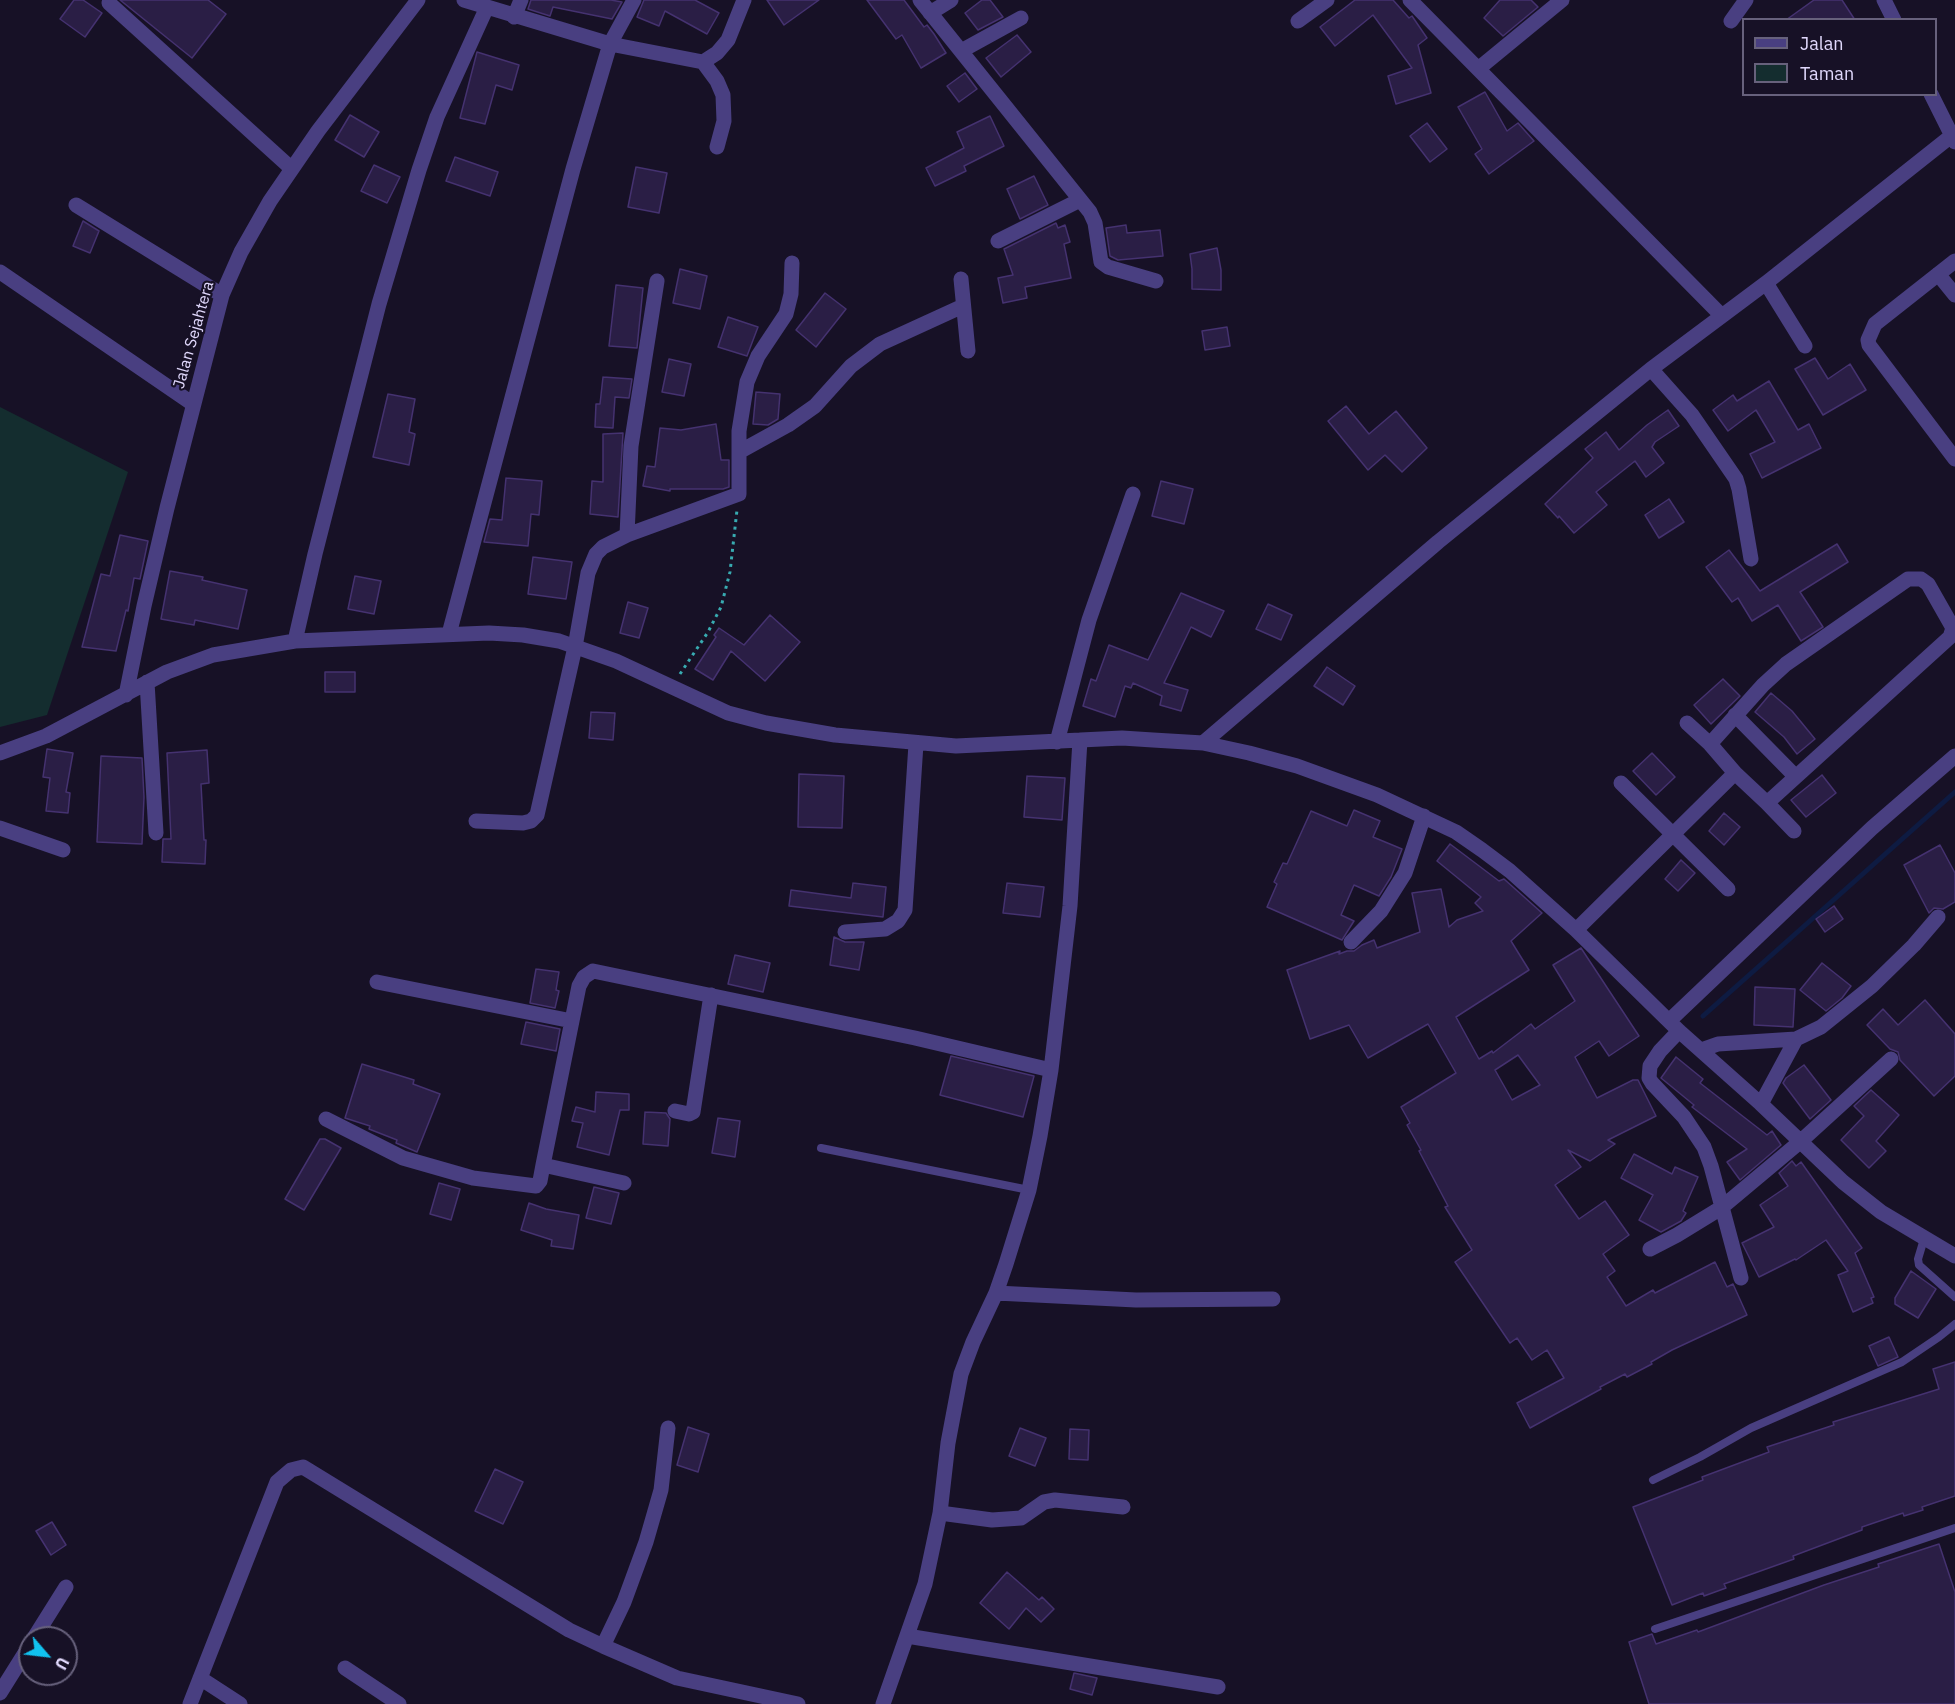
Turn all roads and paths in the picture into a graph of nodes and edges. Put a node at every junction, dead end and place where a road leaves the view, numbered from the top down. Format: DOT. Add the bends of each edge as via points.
graph roads {
  1 [pos="418,0"];
  2 [pos="464,0"];
  3 [pos="521,0"];
  4 [pos="634,0"];
  5 [pos="744,0"];
  6 [pos="920,0"];
  7 [pos="951,0"];
  8 [pos="1328,0"];
  9 [pos="1410,0"];
  10 [pos="1562,0"];
  11 [pos="1746,0"];
  12 [pos="1884,0"];
  13 [pos="109,3"];
  14 [pos="487,7"];
  15 [pos="930,13"];
  16 [pos="514,16"];
  17 [pos="1021,18"];
  18 [pos="1893,18"];
  19 [pos="1298,21"];
  20 [pos="1731,21"];
  21 [pos="610,44"];
  22 [pos="961,51"];
  23 [pos="703,62"];
  24 [pos="1478,69"];
  25 [pos="1932,96"];
  26 [pos="1954,137"];
  27 [pos="717,147"];
  28 [pos="292,169"];
  29 [pos="1080,200"];
  30 [pos="76,205"];
  31 [pos="998,241"];
  32 [pos="1955,261"];
  33 [pos="792,264"];
  34 [pos="0,272"];
  35 [pos="1938,274"];
  36 [pos="961,279"];
  37 [pos="657,281"];
  38 [pos="1156,281"];
  39 [pos="1766,283"];
  40 [pos="222,295"];
  41 [pos="1955,296"];
  42 [pos="963,306"];
  43 [pos="1721,315"];
  44 [pos="1805,346"];
  45 [pos="968,351"];
  46 [pos="1651,369"];
  47 [pos="193,404"];
  48 [pos="739,452"];
  49 [pos="1955,459"];
  50 [pos="739,494"];
  51 [pos="1133,494"];
  52 [pos="627,535"];
  53 [pos="1751,559"];
  54 [pos="449,634"];
  55 [pos="295,641"];
  56 [pos="575,647"];
  57 [pos="147,682"];
  58 [pos="671,688"];
  59 [pos="126,695"];
  60 [pos="1735,715"];
  61 [pos="1688,723"];
  62 [pos="1080,740"];
  63 [pos="1057,742"];
  64 [pos="1203,743"];
  65 [pos="916,744"];
  66 [pos="1710,744"];
  67 [pos="0,753"];
  68 [pos="1955,756"];
  69 [pos="1735,773"];
  70 [pos="1795,776"];
  71 [pos="1621,783"];
  72 [pos="1767,803"];
  73 [pos="1425,816"];
  74 [pos="476,821"];
  75 [pos="0,828"];
  76 [pos="1794,831"];
  77 [pos="156,833"];
  78 [pos="1673,834"];
  79 [pos="63,850"];
  80 [pos="1728,889"];
  81 [pos="1938,917"];
  82 [pos="1576,930"];
  83 [pos="845,933"];
  84 [pos="1352,942"];
  85 [pos="376,982"];
  86 [pos="711,995"];
  87 [pos="572,1021"];
  88 [pos="1674,1026"];
  89 [pos="1796,1039"];
  90 [pos="1701,1050"];
  91 [pos="1891,1059"];
  92 [pos="1051,1070"];
  93 [pos="1761,1104"];
  94 [pos="675,1111"];
  95 [pos="326,1119"];
  96 [pos="1800,1141"];
  97 [pos="821,1148"];
  98 [pos="543,1165"];
  99 [pos="624,1183"];
  100 [pos="1029,1190"];
  101 [pos="1721,1208"];
  102 [pos="1924,1239"];
  103 [pos="1650,1249"];
  104 [pos="1955,1256"];
  105 [pos="1741,1278"];
  106 [pos="996,1293"];
  107 [pos="1955,1297"];
  108 [pos="1273,1299"];
  109 [pos="1955,1324"];
  110 [pos="668,1428"];
  111 [pos="1653,1480"];
  112 [pos="1123,1507"];
  113 [pos="940,1513"];
  114 [pos="1955,1528"];
  115 [pos="66,1587"];
  116 [pos="42,1626"];
  117 [pos="1655,1629"];
  118 [pos="907,1636"];
  119 [pos="603,1646"];
  120 [pos="18,1665"];
  121 [pos="345,1668"];
  122 [pos="201,1678"];
  123 [pos="1218,1687"];
  124 [pos="0,1694"];
  125 [pos="190,1704"];
  126 [pos="240,1704"];
  127 [pos="399,1704"];
  128 [pos="798,1704"];
  129 [pos="883,1704"];
  1 -- 28 [label="street, Jalan Sejahtera"];
  2 -- 14 [label="street"];
  3 -- 16 [label="street"];
  4 -- 21 [label="street"];
  5 -- 23 [label="street" via="728,40"];
  6 -- 15 [label="street"];
  7 -- 15 [label="street"];
  8 -- 19 [label="street"];
  9 -- 24 [label="street"];
  10 -- 24 [label="street"];
  11 -- 20 [label="street"];
  12 -- 18 [label="street"];
  13 -- 28 [label="street"];
  14 -- 16 [label="street"];
  14 -- 55 [label="street" via="437,117 419,170 376,315"];
  15 -- 22 [label="street"];
  16 -- 21 [label="street"];
  17 -- 22 [label="street"];
  21 -- 23 [label="street"];
  21 -- 54 [label="street" via="548,258"];
  22 -- 29 [label="street"];
  23 -- 27 [label="street" via="723,95 724,121"];
  24 -- 43 [label="street"];
  25 -- 26 [label="street"];
  26 -- 39 [label="street"];
  28 -- 40 [label="street, Jalan Sejahtera" via="252,232"];
  29 -- 31 [label="street"];
  29 -- 38 [label="street" via="1094,218 1101,262"];
  30 -- 40 [label="street"];
  32 -- 35 [label="street"];
  33 -- 48 [label="street" via="786,314 758,356 747,382"];
  34 -- 47 [label="street"];
  35 -- 41 [label="street"];
  35 -- 49 [label="street" via="1875,324 1868,340"];
  36 -- 42 [label="street"];
  37 -- 52 [label="street" via="632,446"];
  39 -- 43 [label="street"];
  39 -- 44 [label="street"];
  40 -- 47 [label="street, Jalan Sejahtera"];
  42 -- 45 [label="street"];
  42 -- 48 [label="street" via="880,344 852,366 815,406"];
  43 -- 46 [label="street"];
  46 -- 53 [label="street" via="1692,415 1736,479"];
  46 -- 64 [label="street" via="1438,542"];
  47 -- 59 [label="street, Jalan Sejahtera"];
  48 -- 50 [label="street"];
  50 -- 52 [label="street"];
  50 -- 58 [label="path" via="730,572 721,606"];
  51 -- 63 [label="street" via="1089,620"];
  52 -- 56 [label="street" via="603,548 593,559"];
  54 -- 55 [label="street"];
  54 -- 56 [label="street" via="523,635"];
  55 -- 57 [label="street" via="213,655"];
  56 -- 58 [label="street" via="616,661"];
  56 -- 74 [label="street" via="537,815 523,823"];
  57 -- 59 [label="street"];
  57 -- 77 [label="street"];
  58 -- 65 [label="street" via="728,713 766,723"];
  59 -- 67 [label="street" via="46,736"];
  60 -- 66 [label="street"];
  60 -- 70 [label="street"];
  60 -- 70 [label="street" via="1786,664 1908,579 1921,579 1928,584 1953,626 1951,635"];
  61 -- 66 [label="street"];
  62 -- 63 [label="street"];
  62 -- 64 [label="street" via="1122,738"];
  62 -- 92 [label="street" via="1070,906"];
  63 -- 65 [label="street"];
  64 -- 73 [label="street" via="1307,769"];
  65 -- 83 [label="street" via="905,910 898,921 885,929"];
  66 -- 69 [label="street"];
  68 -- 88 [label="street" via="1872,828"];
  69 -- 72 [label="street"];
  69 -- 78 [label="street"];
  70 -- 72 [label="street"];
  71 -- 78 [label="street"];
  72 -- 76 [label="street"];
  73 -- 82 [label="street" via="1456,832 1510,871"];
  73 -- 84 [label="street" via="1405,873 1381,911"];
  75 -- 79 [label="street"];
  78 -- 80 [label="street"];
  78 -- 82 [label="street"];
  81 -- 89 [label="street" via="1872,986 1821,1027"];
  82 -- 88 [label="street"];
  85 -- 87 [label="street"];
  86 -- 87 [label="street" via="593,971 579,986"];
  86 -- 92 [label="street"];
  86 -- 94 [label="street" via="693,1112"];
  87 -- 98 [label="street"];
  88 -- 90 [label="street"];
  88 -- 101 [label="street" via="1650,1066 1649,1078 1700,1140"];
  89 -- 90 [label="street" via="1718,1044"];
  89 -- 93 [label="street"];
  90 -- 93 [label="street"];
  91 -- 96 [label="street"];
  92 -- 100 [label="street"];
  93 -- 96 [label="street"];
  95 -- 98 [label="street" via="403,1158 473,1178 532,1187 540,1181"];
  96 -- 101 [label="street"];
  96 -- 102 [label="street" via="1843,1182"];
  97 -- 100 [label="lane"];
  98 -- 99 [label="street"];
  100 -- 106 [label="street"];
  101 -- 103 [label="street"];
  101 -- 105 [label="street"];
  102 -- 104 [label="street"];
  102 -- 107 [label="lane" via="1917,1259 1919,1265"];
  106 -- 108 [label="street" via="1136,1300"];
  106 -- 113 [label="street" via="961,1374"];
  109 -- 111 [label="lane" via="1902,1362 1751,1428"];
  110 -- 119 [label="street" via="661,1490 646,1542"];
  112 -- 113 [label="street" via="1055,1500 1044,1502 1021,1518 992,1520"];
  113 -- 118 [label="street" via="925,1584"];
  114 -- 117 [label="lane"];
  115 -- 116 [label="street"];
  118 -- 123 [label="street"];
  118 -- 129 [label="street"];
  119 -- 122 [label="street" via="569,1630 303,1467 291,1470 277,1482"];
  119 -- 128 [label="street" via="677,1678"];
  120 -- 124 [label="street"];
  121 -- 127 [label="street"];
  122 -- 125 [label="street"];
  122 -- 126 [label="street"];
}
